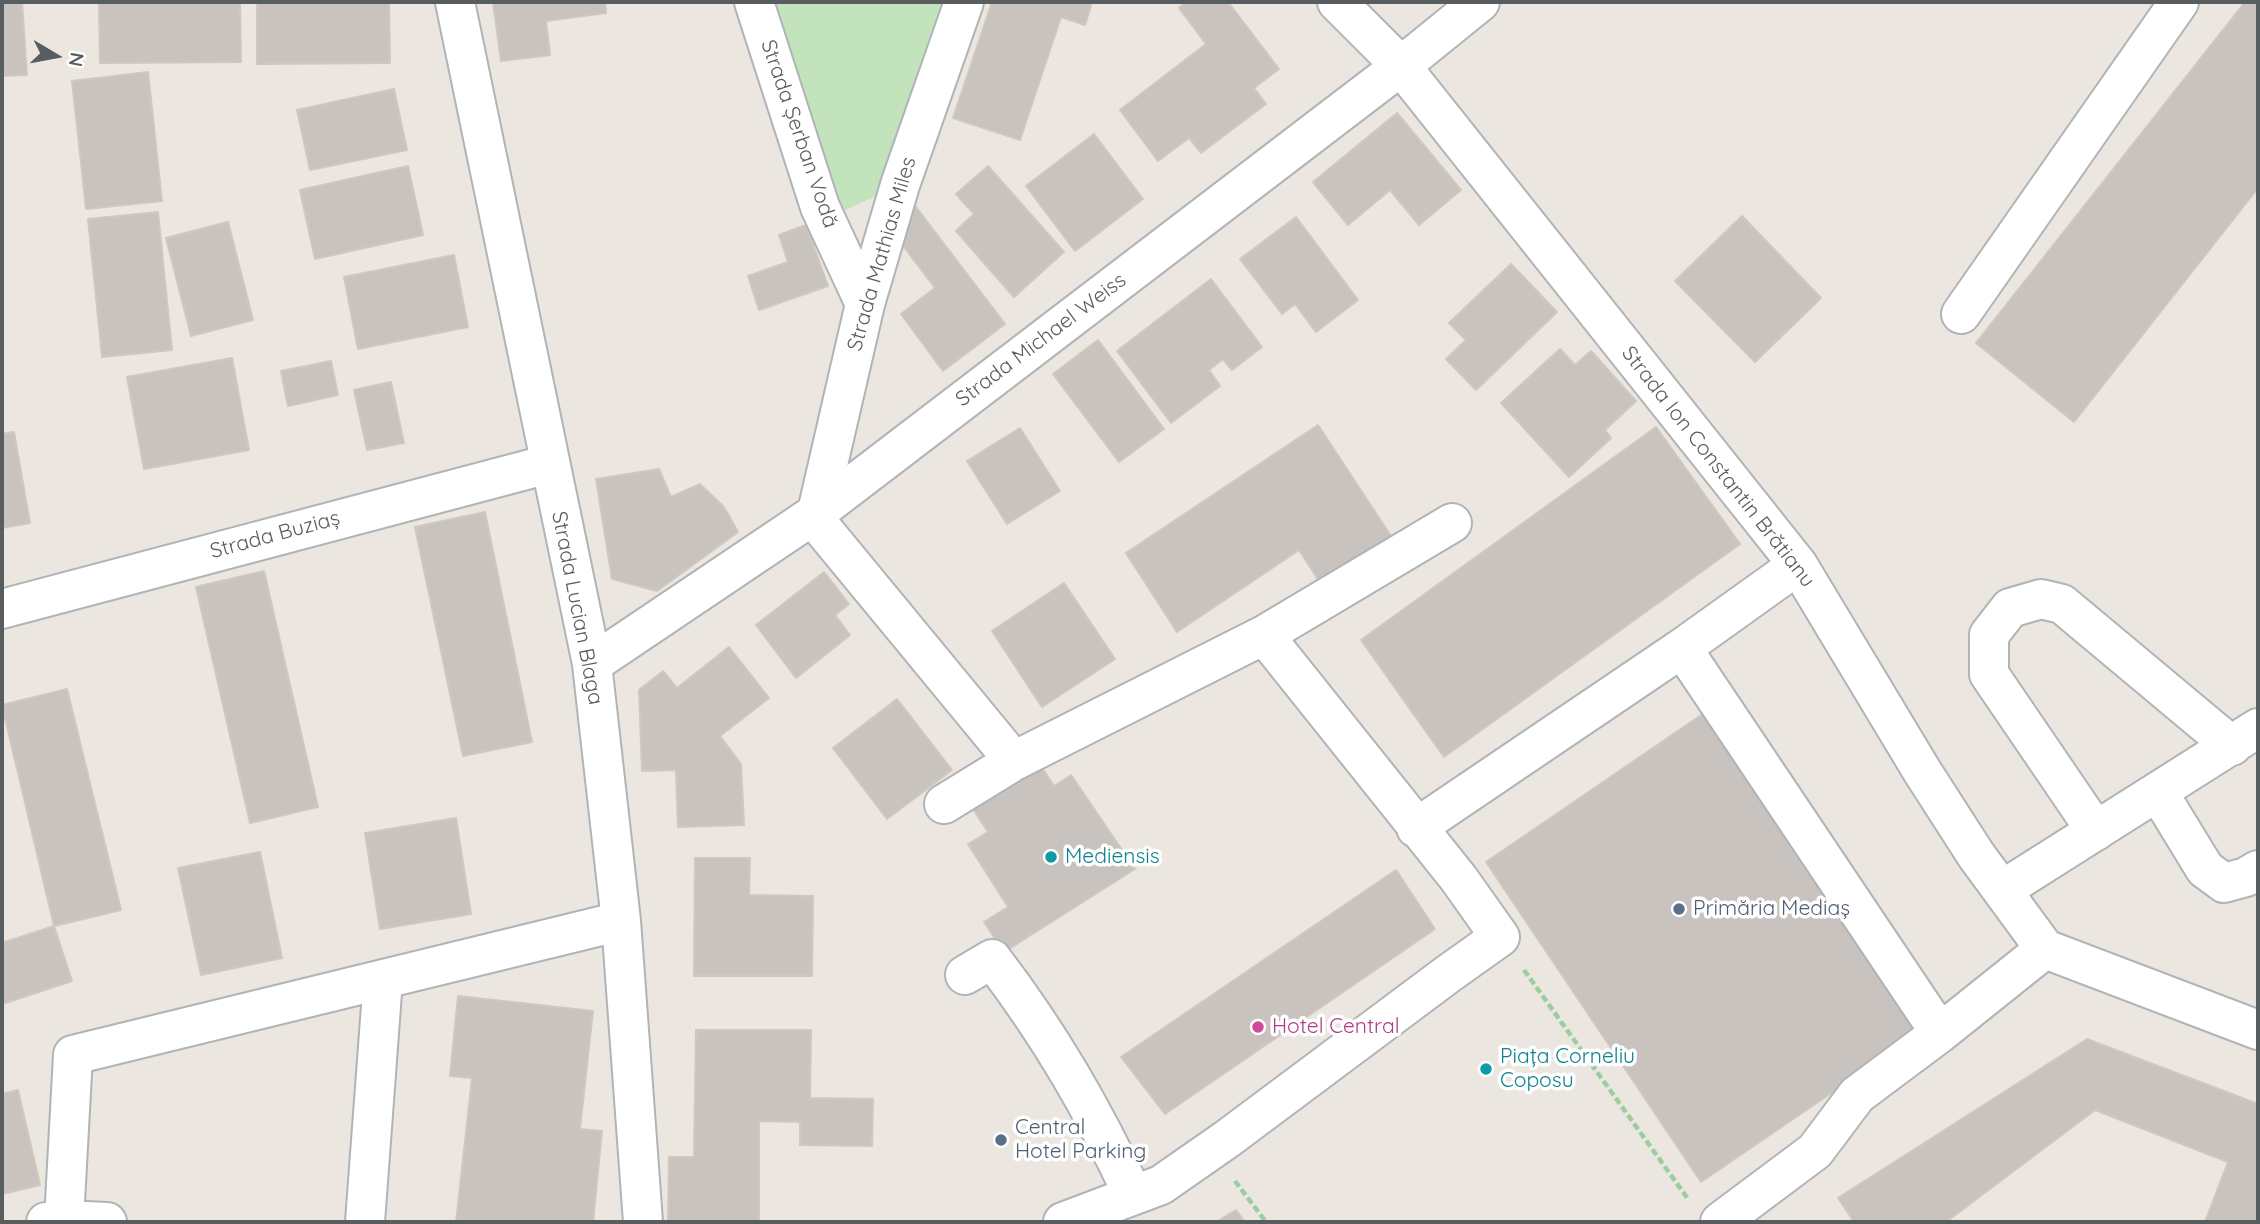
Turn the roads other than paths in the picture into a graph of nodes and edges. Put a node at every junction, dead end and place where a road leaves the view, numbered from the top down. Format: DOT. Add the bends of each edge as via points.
graph roads {
  1 [pos="455,2"];
  2 [pos="754,2"];
  3 [pos="964,2"];
  4 [pos="1337,2"];
  5 [pos="1480,2"];
  6 [pos="2179,2"];
  7 [pos="1401,66"];
  8 [pos="865,304"];
  9 [pos="1961,314"];
  10 [pos="549,464"];
  11 [pos="814,514"];
  12 [pos="1452,523"];
  13 [pos="1798,565"];
  14 [pos="2,608"];
  15 [pos="1264,635"];
  16 [pos="1682,648"];
  17 [pos="592,664"];
  18 [pos="2245,737"];
  19 [pos="1014,761"];
  20 [pos="2158,792"];
  21 [pos="944,804"];
  22 [pos="1416,828"];
  23 [pos="2096,831"];
  24 [pos="2258,870"];
  25 [pos="2002,890"];
  26 [pos="621,921"];
  27 [pos="2045,949"];
  28 [pos="965,975"];
  29 [pos="383,979"];
  30 [pos="2258,1030"];
  31 [pos="1940,1033"];
  32 [pos="1133,1195"];
  33 [pos="55,1221"];
  34 [pos="107,1222"];
  35 [pos="365,1222"];
  36 [pos="643,1222"];
  37 [pos="1063,1222"];
  38 [pos="1720,1222"];
  1 -- 10 [label="street, Strada Lucian Blaga"];
  2 -- 8 [label="street, Strada Șerban Vodă" via="820,206"];
  3 -- 8 [label="street, Strada Mathias Miles" via="900,185"];
  4 -- 7 [label="street, Strada Ion Constantin Brătianu"];
  5 -- 7 [label="street, Strada Michael Weiss"];
  6 -- 9 [label="street"];
  7 -- 11 [label="street, Strada Michael Weiss"];
  7 -- 13 [label="street, Strada Ion Constantin Brătianu"];
  8 -- 11 [label="street, Strada Mathias Miles"];
  10 -- 14 [label="street, Strada Buziaș"];
  10 -- 17 [label="street, Strada Lucian Blaga"];
  11 -- 17 [label="street, Strada Michael Weiss"];
  11 -- 19 [label="street"];
  12 -- 15 [label="street"];
  13 -- 16 [label="street"];
  13 -- 25 [label="street, Strada Ion Constantin Brătianu" via="1922,771"];
  15 -- 19 [label="street"];
  15 -- 22 [label="street"];
  16 -- 22 [label="street"];
  16 -- 31 [label="street"];
  17 -- 26 [label="street, Strada Lucian Blaga"];
  18 -- 20 [label="street"];
  18 -- 23 [label="street" via="2062,604 2041,599 2011,608 1989,635 1989,674"];
  19 -- 21 [label="street"];
  20 -- 23 [label="street"];
  20 -- 24 [label="street" via="2205,869 2224,883"];
  22 -- 32 [label="street" via="1500,937 1211,1150 1161,1185"];
  23 -- 25 [label="street"];
  25 -- 27 [label="street, Strada Ion Constantin Brătianu"];
  26 -- 29 [label="street"];
  26 -- 36 [label="street, Strada Lucian Blaga"];
  27 -- 30 [label="street"];
  27 -- 31 [label="street"];
  28 -- 32 [label="street" via="992,959 1032,1011 1069,1070"];
  29 -- 33 [label="street" via="73,1055"];
  29 -- 35 [label="street"];
  31 -- 38 [label="street" via="1857,1095 1815,1151"];
  32 -- 37 [label="street"];
  33 -- 34 [label="street"];
}
